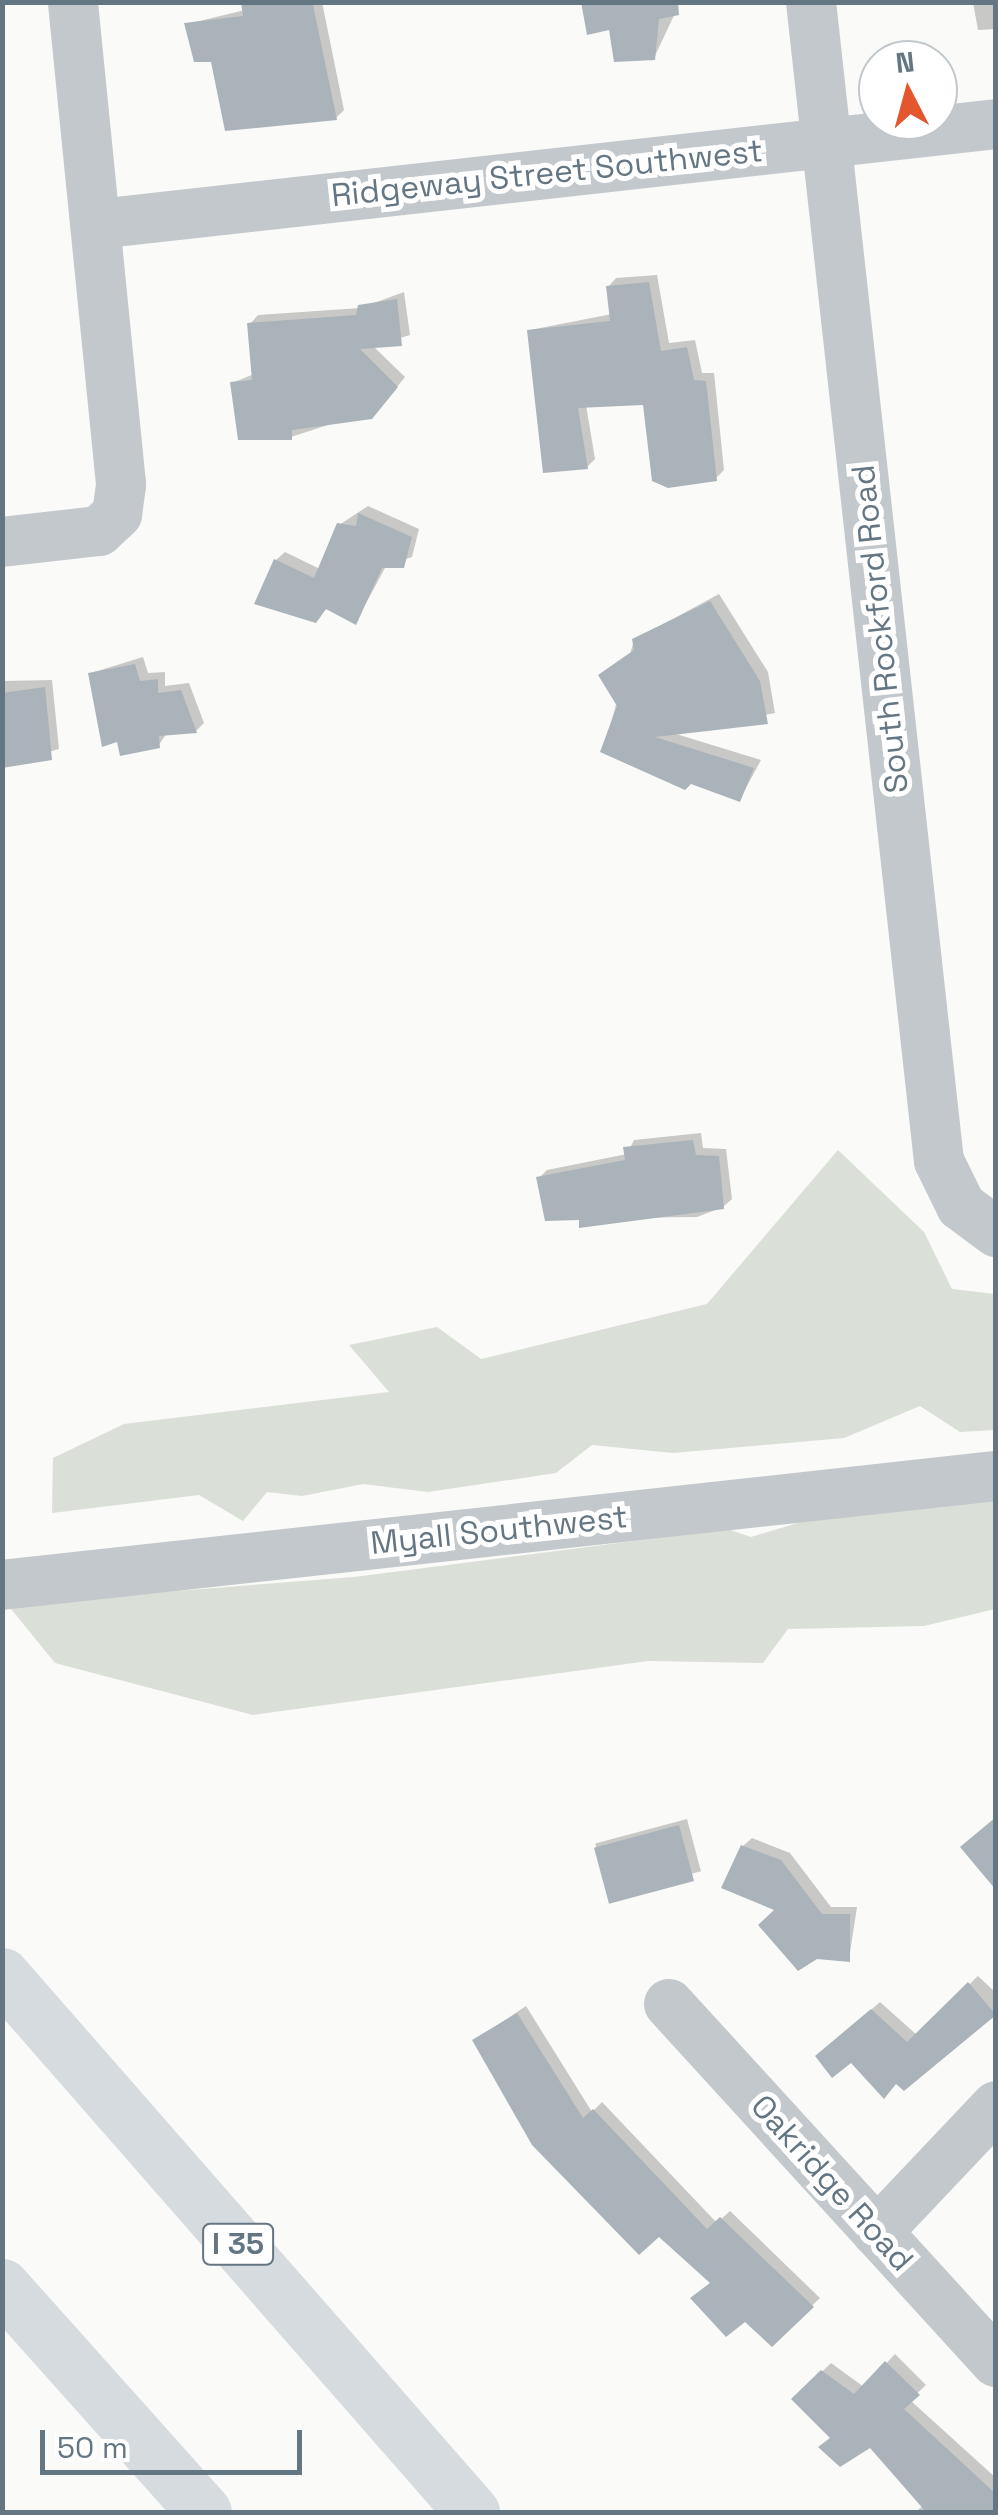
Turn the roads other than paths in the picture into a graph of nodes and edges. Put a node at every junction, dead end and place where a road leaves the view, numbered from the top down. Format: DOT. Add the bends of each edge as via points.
graph roads {
  1 [pos="72,2"];
  2 [pos="811,2"];
  3 [pos="996,124"];
  4 [pos="826,141"];
  5 [pos="98,224"];
  6 [pos="2,542"];
  7 [pos="996,1232"];
  8 [pos="996,1476"];
  9 [pos="2,1585"];
  10 [pos="2,1976"];
  11 [pos="669,2004"];
  12 [pos="996,2106"];
  13 [pos="877,2232"];
  14 [pos="2,2286"];
  15 [pos="996,2362"];
  16 [pos="204,2512"];
  17 [pos="472,2512"];
  1 -- 5 [label="street"];
  2 -- 4 [label="street, South Rockford Road"];
  3 -- 4 [label="street, Ridgeway Street Southwest"];
  4 -- 5 [label="street, Ridgeway Street Southwest"];
  4 -- 7 [label="street, South Rockford Road" via="939,1160 961,1206"];
  5 -- 6 [label="street" via="117,514 99,531"];
  8 -- 9 [label="street, Myall Southwest"];
  10 -- 17 [label="highway, I 35"];
  11 -- 13 [label="street, Oakridge Road"];
  12 -- 13 [label="street"];
  13 -- 15 [label="street, Oakridge Road"];
  14 -- 16 [label="highway"];
}
